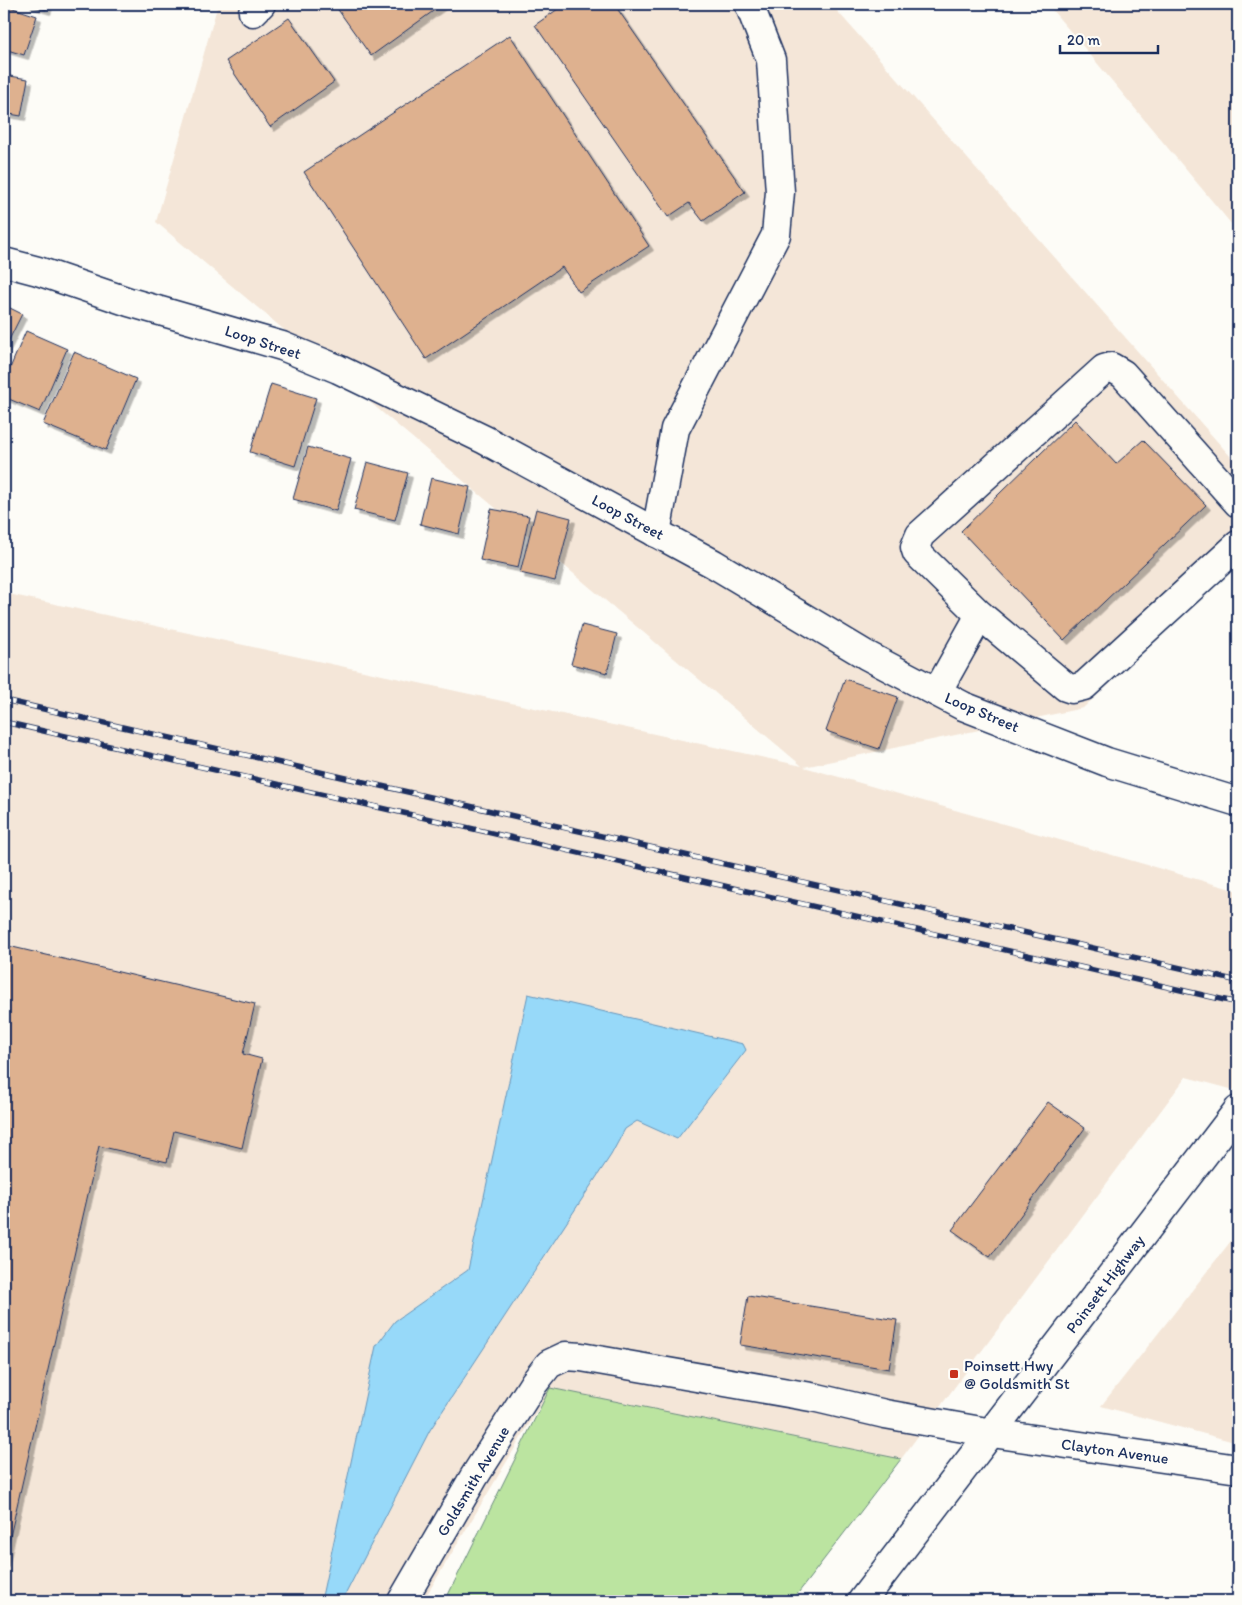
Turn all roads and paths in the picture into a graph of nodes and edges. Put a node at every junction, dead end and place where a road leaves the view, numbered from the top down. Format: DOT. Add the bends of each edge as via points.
graph roads {
  1 [pos="749,4"];
  2 [pos="4,262"];
  3 [pos="1238,503"];
  4 [pos="656,533"];
  5 [pos="1238,545"];
  6 [pos="980,616"];
  7 [pos="936,692"];
  8 [pos="1238,802"];
  9 [pos="1238,1110"];
  10 [pos="549,1364"];
  11 [pos="992,1433"];
  12 [pos="1238,1468"];
  13 [pos="402,1601"];
  14 [pos="862,1601"];
  1 -- 4 [label="main road" via="771,60 780,192 776,235 675,429"];
  2 -- 4 [label="main road, Loop Street" via="292,350 338,369 485,440"];
  3 -- 6 [label="main road" via="1123,374 1111,367 1104,369 917,541 917,553"];
  4 -- 7 [label="main road, Loop Street"];
  5 -- 6 [label="main road" via="1084,686 1078,688 1066,687"];
  6 -- 7 [label="main road"];
  7 -- 8 [label="main road, Loop Street" via="963,706 1108,762"];
  9 -- 11 [label="main road, Poinsett Highway"];
  10 -- 11 [label="main road, Clayton Avenue" via="566,1356 581,1357 817,1398"];
  10 -- 13 [label="main road, Goldsmith Avenue" via="474,1477"];
  11 -- 12 [label="main road, Clayton Avenue"];
  11 -- 14 [label="main road, Poinsett Highway"];
}
